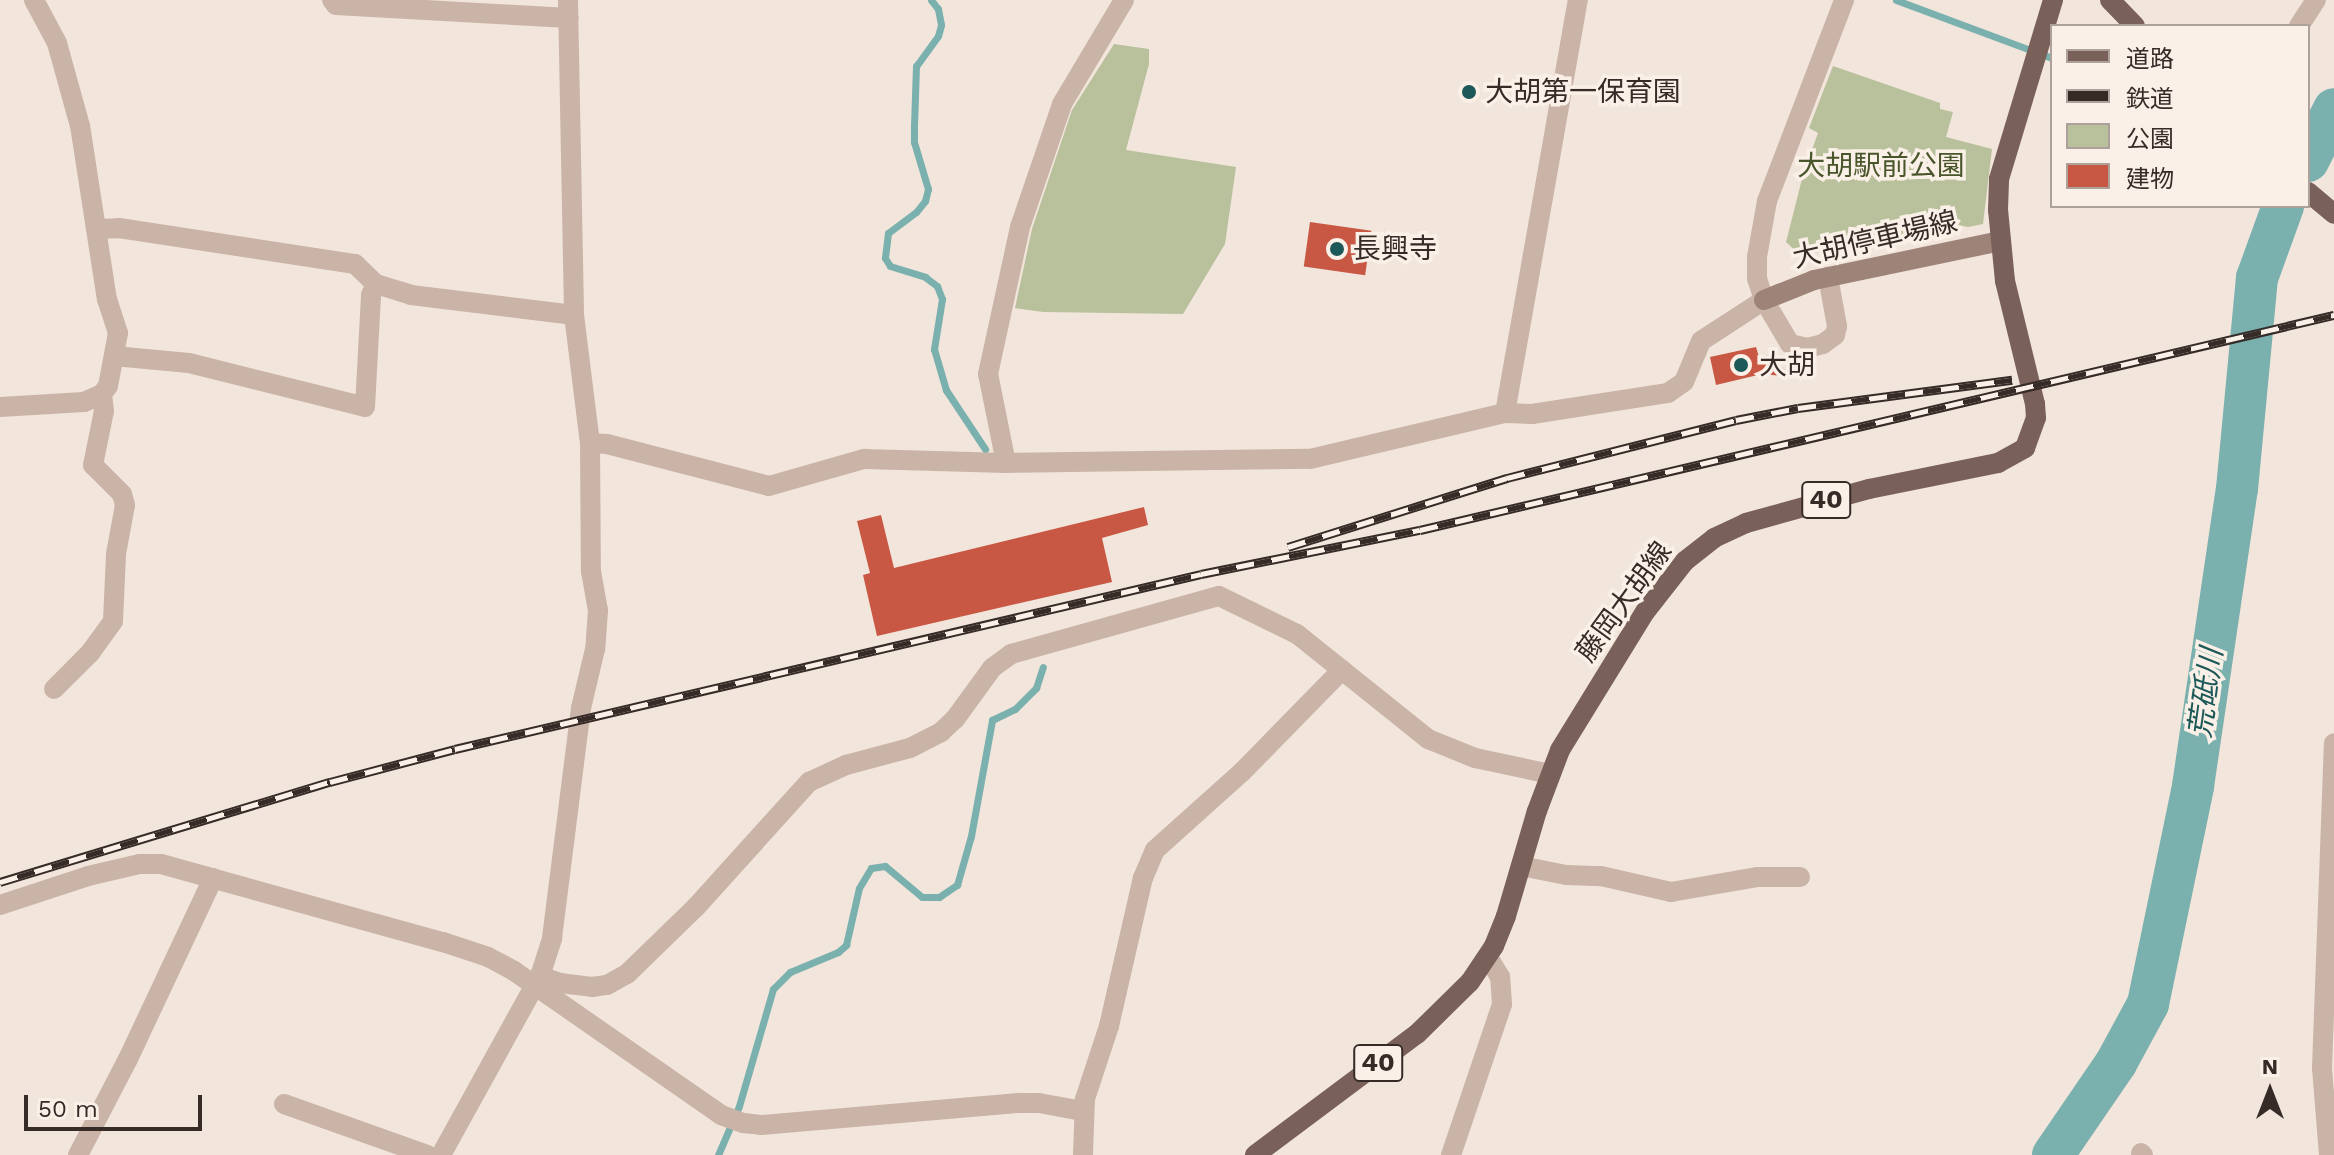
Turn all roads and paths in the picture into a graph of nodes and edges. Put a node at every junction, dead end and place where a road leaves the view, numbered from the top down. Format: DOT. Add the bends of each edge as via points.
graph roads {
  1 [pos="34,0"];
  2 [pos="332,0"];
  3 [pos="1124,0"];
  4 [pos="1578,0"];
  5 [pos="1844,0"];
  6 [pos="2053,0"];
  7 [pos="2110,0"];
  8 [pos="2316,0"];
  9 [pos="568,9"];
  10 [pos="2133,24"];
  11 [pos="2300,24"];
  12 [pos="2310,194"];
  13 [pos="2334,214"];
  14 [pos="96,229"];
  15 [pos="2000,241"];
  16 [pos="1828,277"];
  17 [pos="376,284"];
  18 [pos="1764,300"];
  19 [pos="574,315"];
  20 [pos="114,356"];
  21 [pos="102,394"];
  22 [pos="0,407"];
  23 [pos="1505,413"];
  24 [pos="590,443"];
  25 [pos="1006,463"];
  26 [pos="1342,670"];
  27 [pos="54,689"];
  28 [pos="2334,743"];
  29 [pos="1550,774"];
  30 [pos="1521,866"];
  31 [pos="1800,877"];
  32 [pos="213,878"];
  33 [pos="0,905"];
  34 [pos="1488,957"];
  35 [pos="538,981"];
  36 [pos="284,1104"];
  37 [pos="1083,1111"];
  38 [pos="78,1155"];
  39 [pos="427,1155"];
  40 [pos="441,1155"];
  41 [pos="1083,1155"];
  42 [pos="1255,1155"];
  43 [pos="1451,1155"];
  44 [pos="2329,1155"];
  1 -- 14 [label="street" via="57,43 76,112"];
  2 -- 9 [label="street" via="336,5"];
  3 -- 25 [label="street" via="1062,104 1020,227 988,374"];
  4 -- 23 [label="street"];
  5 -- 18 [label="street" via="1767,201 1757,257"];
  6 -- 15 [label="main road, 藤岡大胡線 / 40" via="1999,179"];
  7 -- 10 [label="main road"];
  8 -- 11 [label="street"];
  9 -- 19 [label="street"];
  12 -- 13 [label="main road"];
  14 -- 17 [label="street" via="119,228 355,264"];
  14 -- 20 [label="street" via="107,300 117,323"];
  15 -- 16 [label="main road, 大胡停車場線"];
  15 -- 29 [label="main road, 藤岡大胡線 / 40" via="2035,404 2025,448 1998,463 1830,499 1746,523 1714,538 1659,592 1595,689"];
  16 -- 18 [label="main road, 大胡停車場線"];
  16 -- 18 [label="street" via="1837,326 1823,344 1790,344"];
  17 -- 19 [label="street" via="411,295"];
  17 -- 20 [label="street" via="371,295 365,407 189,363"];
  18 -- 23 [label="street" via="1701,341 1684,382 1668,393 1532,414"];
  19 -- 24 [label="street"];
  20 -- 21 [label="street"];
  21 -- 22 [label="street" via="84,402"];
  21 -- 27 [label="street" via="104,411 93,465 122,494 125,505 113,621"];
  23 -- 25 [label="street" via="1310,459"];
  24 -- 25 [label="street" via="762,486 864,459"];
  24 -- 35 [label="street" via="591,571 598,623 581,708 552,938"];
  26 -- 29 [label="street" via="1428,739 1475,758"];
  26 -- 35 [label="street" via="1297,634 1219,596 1026,647 992,668 941,732 809,782 627,974 592,987"];
  26 -- 37 [label="street" via="1242,772 1155,850 1143,878"];
  28 -- 44 [label="street" via="2322,1068"];
  29 -- 30 [label="main road, 藤岡大胡線 / 40"];
  30 -- 31 [label="street" via="1671,892 1757,877"];
  30 -- 34 [label="main road, 藤岡大胡線 / 40"];
  32 -- 33 [label="street" via="140,864"];
  32 -- 35 [label="street" via="471,950"];
  32 -- 38 [label="street"];
  34 -- 42 [label="main road, 藤岡大胡線 / 40" via="1417,1034"];
  34 -- 43 [label="street" via="1500,977 1502,1004"];
  35 -- 37 [label="street" via="721,1115 743,1123 1019,1103"];
  35 -- 40 [label="street"];
  36 -- 39 [label="street"];
  37 -- 41 [label="street"];
}
